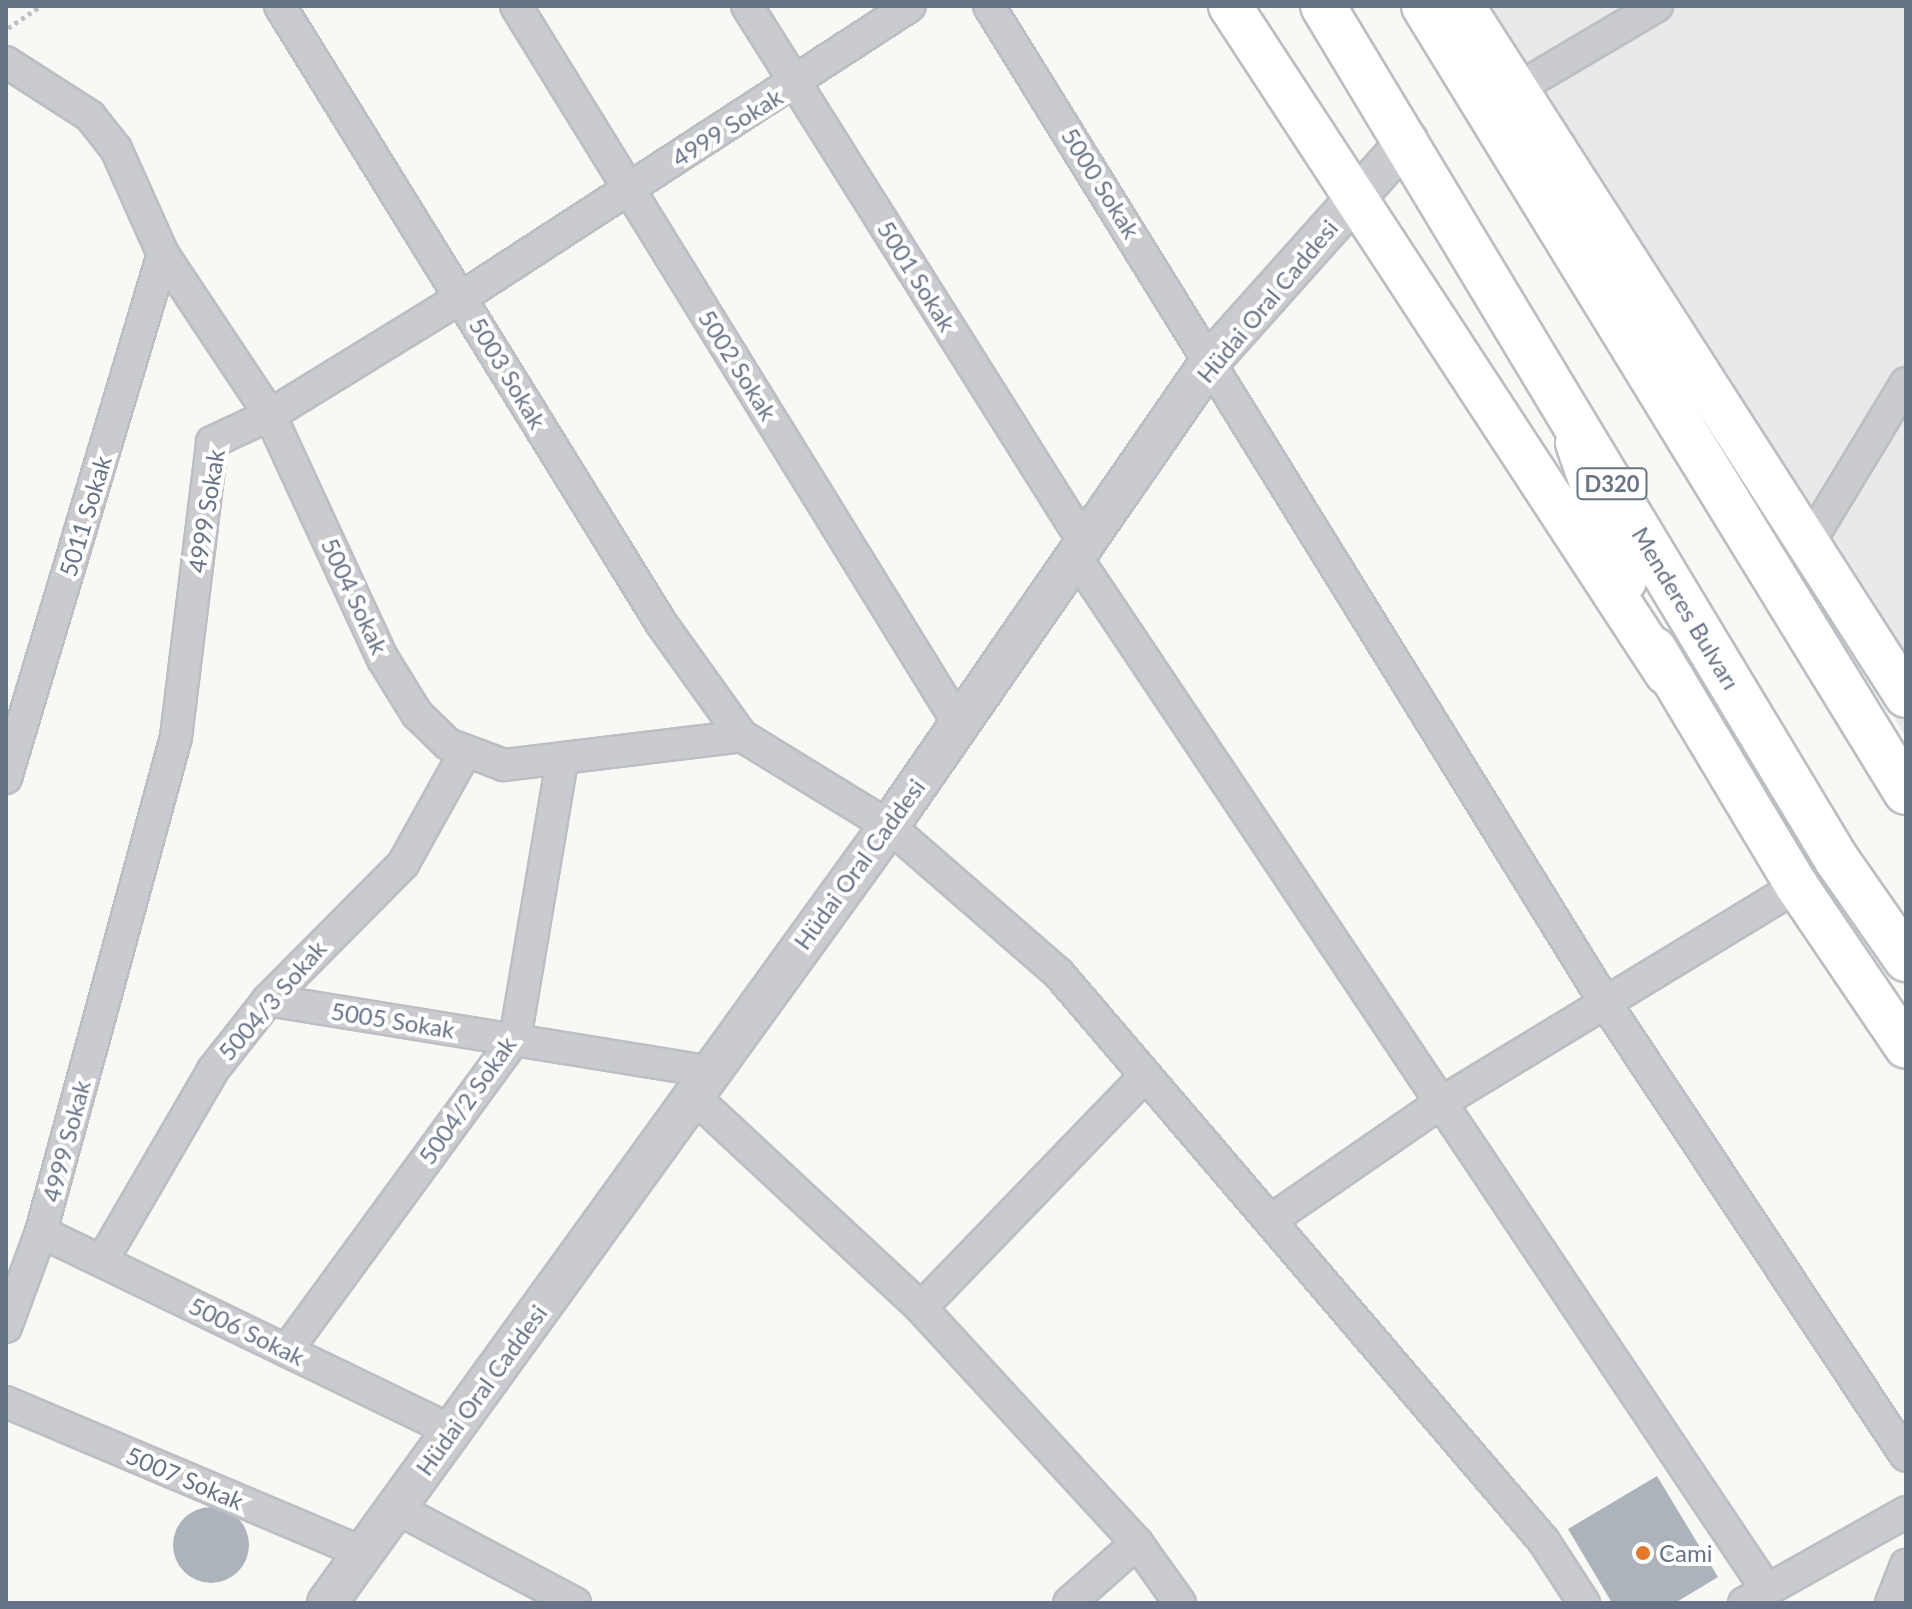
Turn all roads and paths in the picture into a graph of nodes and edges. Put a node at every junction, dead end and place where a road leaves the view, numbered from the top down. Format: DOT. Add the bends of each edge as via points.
graph roads {
  1 [pos="41,6"];
  2 [pos="280,6"];
  3 [pos="516,6"];
  4 [pos="747,6"];
  5 [pos="910,6"];
  6 [pos="989,6"];
  7 [pos="1230,6"];
  8 [pos="1323,6"];
  9 [pos="1424,6"];
  10 [pos="1463,6"];
  11 [pos="1657,6"];
  12 [pos="6,29"];
  13 [pos="6,62"];
  14 [pos="796,84"];
  15 [pos="1515,90"];
  16 [pos="1408,140"];
  17 [pos="629,189"];
  18 [pos="1352,200"];
  19 [pos="163,254"];
  20 [pos="462,297"];
  21 [pos="1212,359"];
  22 [pos="1906,383"];
  23 [pos="1568,411"];
  24 [pos="270,415"];
  25 [pos="1809,543"];
  26 [pos="1082,554"];
  27 [pos="1666,673"];
  28 [pos="1906,696"];
  29 [pos="959,724"];
  30 [pos="742,736"];
  31 [pos="463,756"];
  32 [pos="562,762"];
  33 [pos="6,778"];
  34 [pos="1906,792"];
  35 [pos="889,826"];
  36 [pos="1797,886"];
  37 [pos="1906,959"];
  38 [pos="268,1000"];
  39 [pos="1606,1004"];
  40 [pos="515,1039"];
  41 [pos="1906,1047"];
  42 [pos="1145,1076"];
  43 [pos="700,1083"];
  44 [pos="1442,1102"];
  45 [pos="1274,1218"];
  46 [pos="41,1232"];
  47 [pos="102,1261"];
  48 [pos="921,1308"];
  49 [pos="6,1327"];
  50 [pos="287,1350"];
  51 [pos="6,1402"];
  52 [pos="452,1431"];
  53 [pos="1906,1456"];
  54 [pos="396,1508"];
  55 [pos="1906,1512"];
  56 [pos="1137,1543"];
  57 [pos="364,1553"];
  58 [pos="1906,1565"];
  59 [pos="1756,1597"];
  60 [pos="327,1603"];
  61 [pos="575,1603"];
  62 [pos="1069,1603"];
  63 [pos="1180,1603"];
  64 [pos="1584,1603"];
  65 [pos="1891,1603"];
  1 -- 12 [label="path"];
  2 -- 20 [label="street, 5003 Sokak"];
  3 -- 17 [label="street, 5002 Sokak"];
  4 -- 14 [label="street, 5001 Sokak"];
  5 -- 14 [label="street, 4999 Sokak"];
  6 -- 21 [label="street, 5000 Sokak"];
  7 -- 18 [label="main road"];
  8 -- 16 [label="main road, Menderes Bulvarı / D320"];
  9 -- 34 [label="main road"];
  10 -- 15 [label="main road"];
  11 -- 15 [label="street"];
  13 -- 19 [label="street, 5004 Sokak" via="90,116 128,170"];
  14 -- 17 [label="street, 4999 Sokak"];
  14 -- 26 [label="street, 5001 Sokak"];
  15 -- 25 [label="main road"];
  16 -- 18 [label="street, Hüdai Oral Caddesi"];
  16 -- 23 [label="main road, Menderes Bulvarı / D320"];
  17 -- 20 [label="street, 4999 Sokak"];
  17 -- 29 [label="street, 5002 Sokak"];
  18 -- 21 [label="street, Hüdai Oral Caddesi"];
  18 -- 27 [label="main road"];
  19 -- 24 [label="street, 5004 Sokak"];
  19 -- 33 [label="street, 5011 Sokak"];
  20 -- 24 [label="street, 4999 Sokak"];
  20 -- 30 [label="street, 5003 Sokak" via="661,623"];
  21 -- 26 [label="street, Hüdai Oral Caddesi"];
  21 -- 39 [label="street, 5000 Sokak"];
  22 -- 25 [label="street"];
  23 -- 27 [label="main road" via="1594,500"];
  23 -- 37 [label="main road, Menderes Bulvarı / D320" via="1837,860"];
  24 -- 31 [label="street, 5004 Sokak" via="383,659 417,714"];
  24 -- 46 [label="street, 4999 Sokak" via="212,442 176,737"];
  25 -- 28 [label="main road"];
  26 -- 29 [label="street, Hüdai Oral Caddesi"];
  26 -- 44 [label="street, 5001 Sokak"];
  27 -- 36 [label="main road"];
  29 -- 35 [label="street, Hüdai Oral Caddesi"];
  30 -- 32 [label="street"];
  30 -- 35 [label="street"];
  31 -- 32 [label="street" via="504,765"];
  31 -- 38 [label="street, 5004/3 Sokak" via="403,864"];
  32 -- 40 [label="street, 5004/2 Sokak"];
  35 -- 42 [label="street" via="1059,974"];
  35 -- 43 [label="street, Hüdai Oral Caddesi"];
  36 -- 39 [label="street"];
  36 -- 41 [label="main road"];
  38 -- 40 [label="street, 5005 Sokak"];
  38 -- 47 [label="street, 5004/3 Sokak" via="213,1070"];
  39 -- 44 [label="street"];
  39 -- 53 [label="street, 5000 Sokak"];
  40 -- 43 [label="street, 5005 Sokak"];
  40 -- 50 [label="street, 5004/2 Sokak"];
  42 -- 45 [label="street"];
  42 -- 48 [label="street"];
  43 -- 48 [label="street"];
  43 -- 52 [label="street, Hüdai Oral Caddesi"];
  44 -- 45 [label="street"];
  44 -- 59 [label="street, 5001 Sokak"];
  45 -- 64 [label="street" via="1543,1540"];
  46 -- 47 [label="street, 5006 Sokak"];
  46 -- 49 [label="street, 4999 Sokak"];
  47 -- 50 [label="street, 5006 Sokak"];
  48 -- 56 [label="street"];
  50 -- 52 [label="street, 5006 Sokak"];
  51 -- 57 [label="street, 5007 Sokak"];
  52 -- 54 [label="street, Hüdai Oral Caddesi"];
  54 -- 57 [label="street, Hüdai Oral Caddesi"];
  54 -- 61 [label="street"];
  55 -- 59 [label="street"];
  56 -- 62 [label="street"];
  56 -- 63 [label="street"];
  57 -- 60 [label="street, Hüdai Oral Caddesi"];
  58 -- 65 [label="street"];
}
